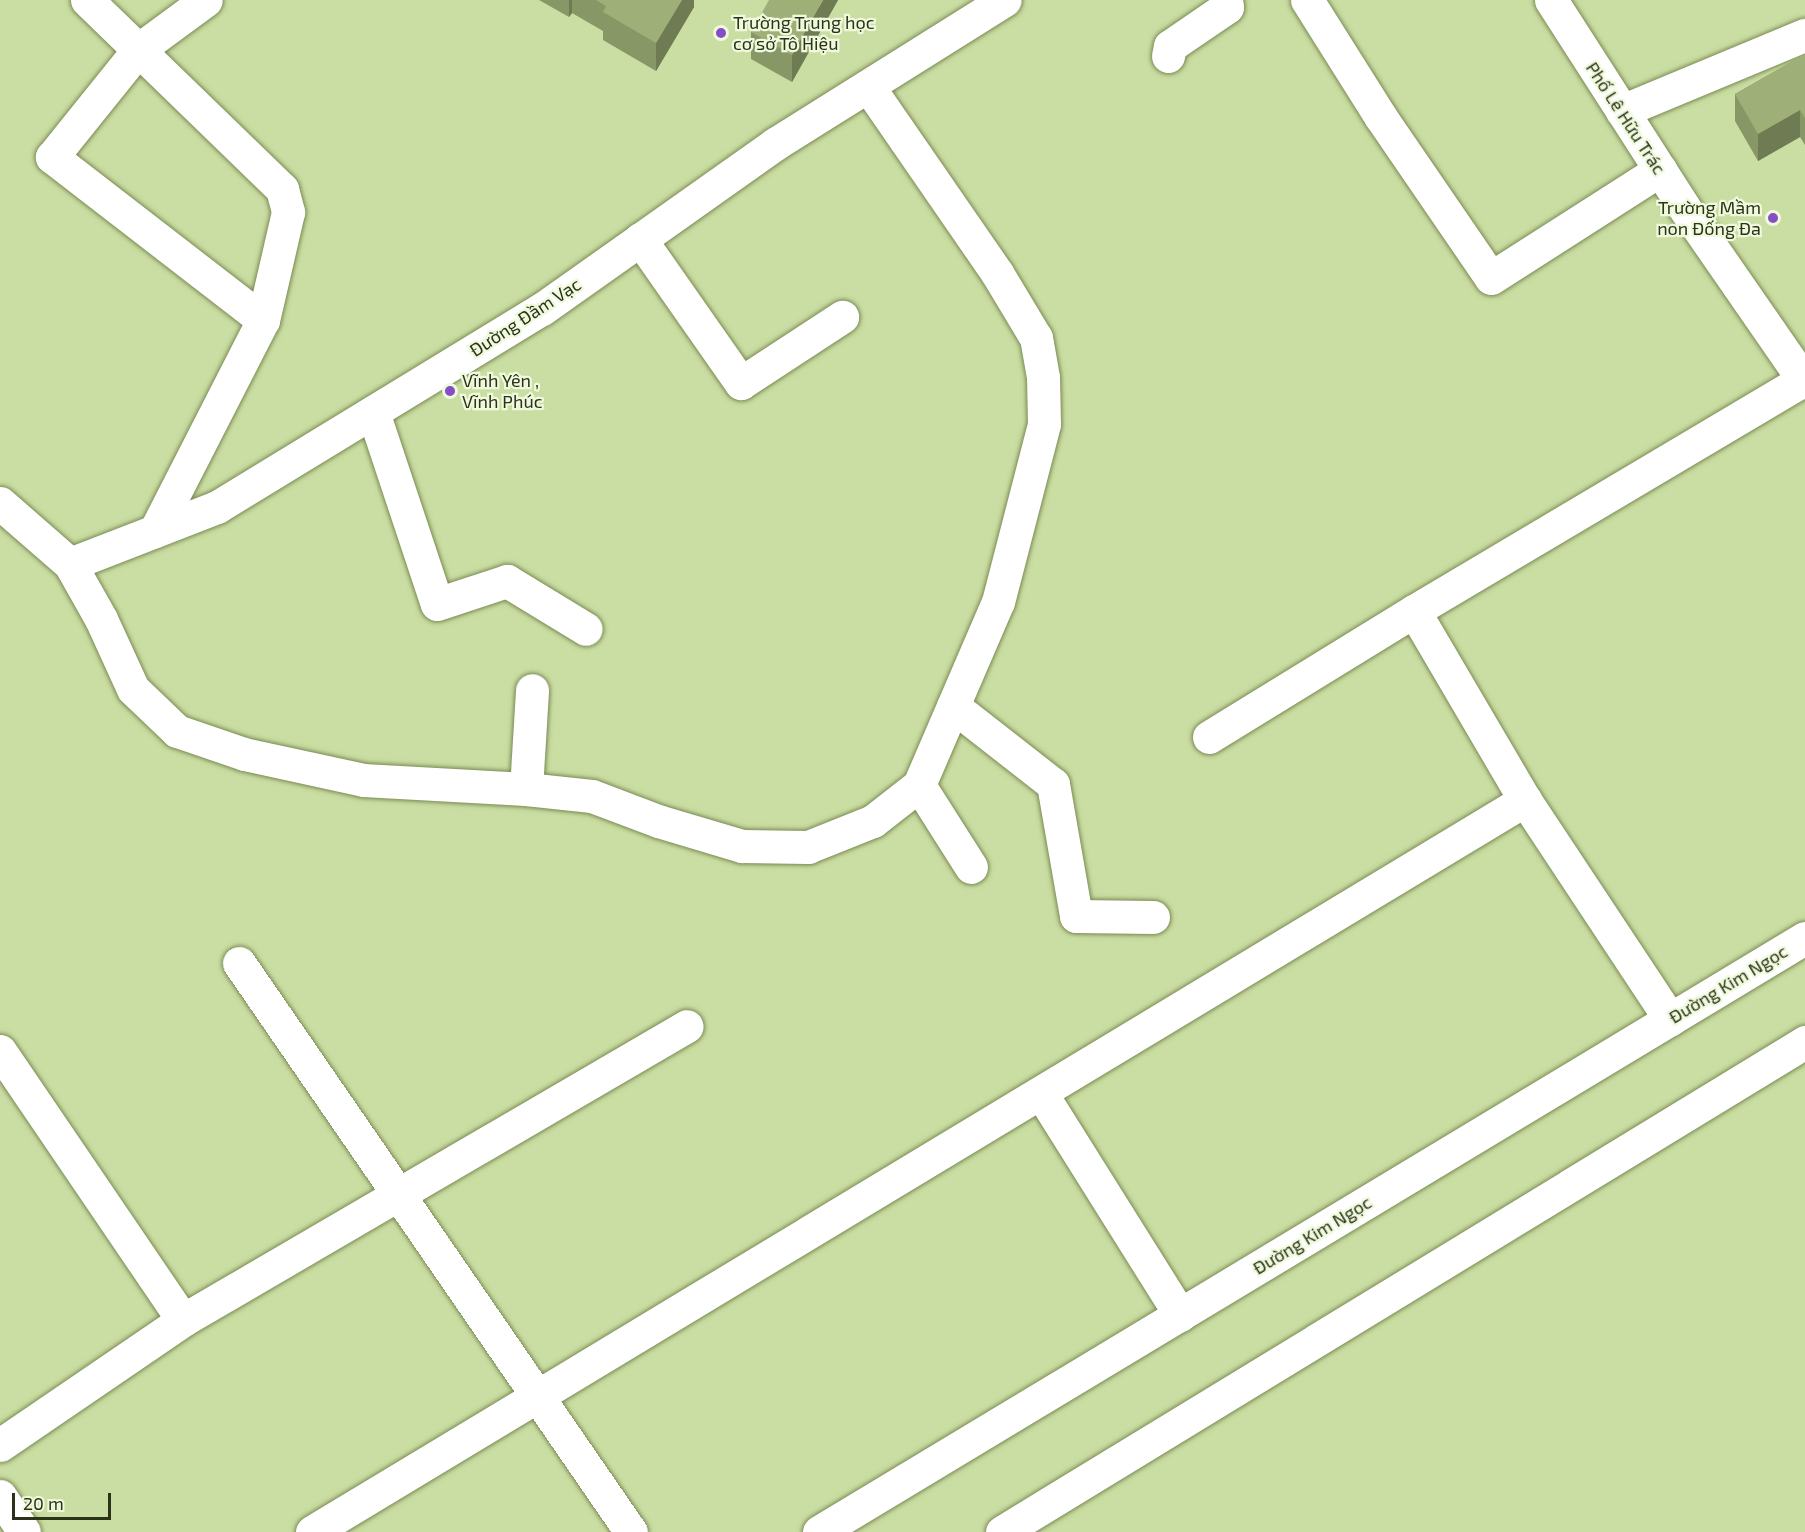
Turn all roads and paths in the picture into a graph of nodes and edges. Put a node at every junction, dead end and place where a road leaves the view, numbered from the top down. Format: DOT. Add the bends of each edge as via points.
graph roads {
  1 [pos="87,0"];
  2 [pos="206,0"];
  3 [pos="1005,0"];
  4 [pos="1226,0"];
  5 [pos="1307,0"];
  6 [pos="1551,0"];
  7 [pos="1805,35"];
  8 [pos="138,50"];
  9 [pos="1168,56"];
  10 [pos="868,86"];
  11 [pos="1622,111"];
  12 [pos="1660,170"];
  13 [pos="640,239"];
  14 [pos="842,318"];
  15 [pos="263,320"];
  16 [pos="1804,381"];
  17 [pos="373,412"];
  18 [pos="0,503"];
  19 [pos="155,531"];
  20 [pos="70,564"];
  21 [pos="1414,611"];
  22 [pos="586,629"];
  23 [pos="532,690"];
  24 [pos="953,706"];
  25 [pos="1209,737"];
  26 [pos="920,785"];
  27 [pos="526,789"];
  28 [pos="1525,800"];
  29 [pos="971,867"];
  30 [pos="1153,917"];
  31 [pos="1805,938"];
  32 [pos="239,963"];
  33 [pos="1670,1019"];
  34 [pos="687,1026"];
  35 [pos="1805,1042"];
  36 [pos="0,1051"];
  37 [pos="1041,1093"];
  38 [pos="400,1194"];
  39 [pos="1180,1315"];
  40 [pos="183,1320"];
  41 [pos="537,1396"];
  42 [pos="0,1445"];
  43 [pos="0,1496"];
  44 [pos="24,1532"];
  45 [pos="312,1532"];
  46 [pos="631,1532"];
  47 [pos="819,1532"];
  48 [pos="1002,1532"];
  1 -- 8 [label="street"];
  2 -- 8 [label="street"];
  3 -- 10 [label="street, Đường Đầm Vạc"];
  4 -- 9 [label="street" via="1227,7 1170,46"];
  5 -- 12 [label="street" via="1380,116 1491,278"];
  6 -- 11 [label="street, Phố Lê Hữu Trác"];
  7 -- 11 [label="street"];
  8 -- 15 [label="street" via="282,189 288,212"];
  8 -- 15 [label="street" via="52,157"];
  10 -- 13 [label="street, Đường Đầm Vạc" via="775,144"];
  10 -- 24 [label="street" via="997,273 1036,338 1043,377 1044,424 998,602"];
  11 -- 12 [label="street, Phố Lê Hữu Trác"];
  12 -- 16 [label="street, Phố Lê Hữu Trác"];
  13 -- 14 [label="street" via="741,383"];
  13 -- 17 [label="street, Đường Đầm Vạc" via="542,309"];
  15 -- 19 [label="street"];
  16 -- 21 [label="street"];
  17 -- 19 [label="street, Đường Đầm Vạc" via="217,507"];
  17 -- 22 [label="street" via="436,604 507,581"];
  18 -- 20 [label="street"];
  19 -- 20 [label="street, Đường Đầm Vạc"];
  20 -- 27 [label="street" via="132,689 177,731 244,754 363,780"];
  21 -- 25 [label="street"];
  21 -- 28 [label="street"];
  23 -- 27 [label="street"];
  24 -- 26 [label="street"];
  24 -- 30 [label="street" via="1053,784 1076,916"];
  26 -- 27 [label="street" via="873,821 808,847 742,846 592,796"];
  26 -- 29 [label="street"];
  28 -- 33 [label="street"];
  28 -- 37 [label="street"];
  31 -- 33 [label="street, Đường Kim Ngọc"];
  32 -- 38 [label="street"];
  33 -- 39 [label="street, Đường Kim Ngọc"];
  34 -- 38 [label="street"];
  35 -- 48 [label="street"];
  36 -- 40 [label="street"];
  37 -- 39 [label="street"];
  37 -- 41 [label="street"];
  38 -- 40 [label="street"];
  38 -- 41 [label="street"];
  39 -- 47 [label="street, Đường Kim Ngọc"];
  40 -- 42 [label="street"];
  41 -- 45 [label="street"];
  41 -- 46 [label="street"];
  43 -- 44 [label="street"];
}
